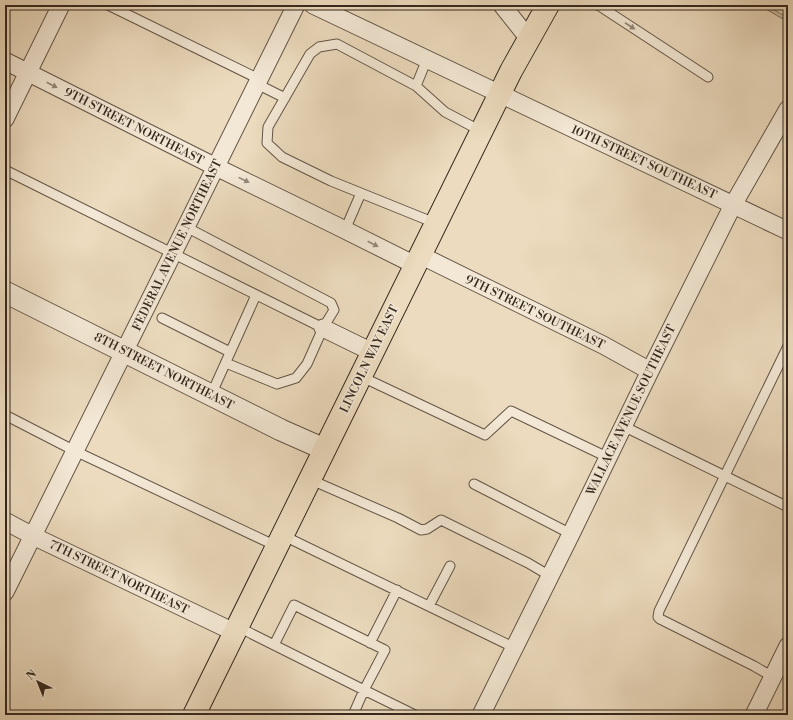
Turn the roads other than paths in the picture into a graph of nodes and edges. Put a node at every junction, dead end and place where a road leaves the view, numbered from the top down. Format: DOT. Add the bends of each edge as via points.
graph roads {
  1 [pos="61,5"];
  2 [pos="108,5"];
  3 [pos="296,5"];
  4 [pos="313,5"];
  5 [pos="502,5"];
  6 [pos="548,5"];
  7 [pos="598,5"];
  8 [pos="529,39"];
  9 [pos="426,59"];
  10 [pos="5,61"];
  11 [pos="28,72"];
  12 [pos="708,77"];
  13 [pos="258,81"];
  14 [pos="416,86"];
  15 [pos="500,94"];
  16 [pos="284,98"];
  17 [pos="788,108"];
  18 [pos="5,120"];
  19 [pos="481,131"];
  20 [pos="216,167"];
  21 [pos="5,170"];
  22 [pos="361,193"];
  23 [pos="733,205"];
  24 [pos="435,223"];
  25 [pos="186,227"];
  26 [pos="345,230"];
  27 [pos="788,231"];
  28 [pos="172,254"];
  29 [pos="417,260"];
  30 [pos="5,292"];
  31 [pos="256,295"];
  32 [pos="162,318"];
  33 [pos="323,328"];
  34 [pos="788,346"];
  35 [pos="124,351"];
  36 [pos="230,352"];
  37 [pos="372,352"];
  38 [pos="226,363"];
  39 [pos="650,371"];
  40 [pos="360,376"];
  41 [pos="211,395"];
  42 [pos="5,415"];
  43 [pos="623,426"];
  44 [pos="324,449"];
  45 [pos="75,451"];
  46 [pos="607,457"];
  47 [pos="725,476"];
  48 [pos="309,479"];
  49 [pos="474,484"];
  50 [pos="788,507"];
  51 [pos="5,522"];
  52 [pos="571,534"];
  53 [pos="33,536"];
  54 [pos="279,541"];
  55 [pos="450,566"];
  56 [pos="550,576"];
  57 [pos="396,590"];
  58 [pos="5,592"];
  59 [pos="429,606"];
  60 [pos="235,629"];
  61 [pos="370,643"];
  62 [pos="274,645"];
  63 [pos="788,646"];
  64 [pos="515,648"];
  65 [pos="773,677"];
  66 [pos="364,690"];
  67 [pos="400,712"];
  68 [pos="487,713"];
  69 [pos="194,715"];
  70 [pos="353,715"];
  71 [pos="416,715"];
  72 [pos="754,715"];
  1 -- 11 [label="street"];
  2 -- 13 [label="lane"];
  3 -- 13 [label="street, FEDERAL AVENUE NORTHEAST"];
  4 -- 9 [label="street, 10TH STREET SOUTHEAST"];
  5 -- 8 [label="street"];
  6 -- 8 [label="main road, LINCOLN WAY EAST"];
  7 -- 12 [label="lane, one-way"];
  8 -- 15 [label="main road, LINCOLN WAY EAST"];
  9 -- 14 [label="lane"];
  9 -- 15 [label="street, 10TH STREET SOUTHEAST"];
  10 -- 11 [label="street, 9TH STREET NORTHEAST"];
  11 -- 18 [label="street"];
  11 -- 20 [label="street, 9TH STREET NORTHEAST, one-way"];
  13 -- 16 [label="lane"];
  13 -- 20 [label="street, FEDERAL AVENUE NORTHEAST"];
  14 -- 16 [label="lane" via="337,44 319,47 310,54"];
  14 -- 19 [label="lane" via="445,112"];
  15 -- 19 [label="main road, LINCOLN WAY EAST"];
  15 -- 23 [label="street, 10TH STREET SOUTHEAST"];
  16 -- 22 [label="lane" via="268,127 267,143 282,157"];
  17 -- 23 [label="street, WALLACE AVENUE SOUTHEAST"];
  19 -- 24 [label="main road, LINCOLN WAY EAST"];
  20 -- 25 [label="street, FEDERAL AVENUE NORTHEAST"];
  20 -- 26 [label="street, 9TH STREET NORTHEAST, one-way"];
  21 -- 28 [label="lane"];
  22 -- 24 [label="lane"];
  22 -- 26 [label="lane"];
  23 -- 27 [label="street, 10TH STREET SOUTHEAST"];
  23 -- 39 [label="street, WALLACE AVENUE SOUTHEAST"];
  24 -- 29 [label="main road, LINCOLN WAY EAST"];
  25 -- 28 [label="street, FEDERAL AVENUE NORTHEAST"];
  25 -- 33 [label="lane" via="331,303 334,310"];
  26 -- 29 [label="street, 9TH STREET NORTHEAST, one-way"];
  28 -- 31 [label="lane"];
  28 -- 35 [label="street, FEDERAL AVENUE NORTHEAST"];
  29 -- 37 [label="main road, LINCOLN WAY EAST"];
  29 -- 39 [label="street, 9TH STREET SOUTHEAST" via="603,345"];
  30 -- 35 [label="street, 8TH STREET NORTHEAST"];
  31 -- 33 [label="lane"];
  31 -- 36 [label="lane"];
  32 -- 36 [label="lane"];
  33 -- 37 [label="street"];
  33 -- 38 [label="lane" via="307,364 296,378 277,384"];
  34 -- 47 [label="lane"];
  35 -- 41 [label="street, 8TH STREET NORTHEAST"];
  35 -- 45 [label="street, FEDERAL AVENUE NORTHEAST"];
  36 -- 38 [label="lane"];
  37 -- 40 [label="main road, LINCOLN WAY EAST"];
  38 -- 41 [label="lane"];
  39 -- 43 [label="street, WALLACE AVENUE SOUTHEAST"];
  40 -- 44 [label="main road, LINCOLN WAY EAST"];
  40 -- 46 [label="lane" via="485,435 511,410"];
  41 -- 44 [label="street, 8TH STREET NORTHEAST"];
  42 -- 45 [label="lane"];
  43 -- 46 [label="street, WALLACE AVENUE SOUTHEAST"];
  43 -- 47 [label="lane"];
  44 -- 48 [label="main road, LINCOLN WAY EAST"];
  45 -- 53 [label="street, FEDERAL AVENUE NORTHEAST"];
  45 -- 54 [label="lane"];
  46 -- 52 [label="street, WALLACE AVENUE SOUTHEAST"];
  47 -- 50 [label="lane"];
  47 -- 65 [label="lane" via="658,617"];
  48 -- 54 [label="main road, LINCOLN WAY EAST"];
  48 -- 56 [label="lane" via="421,530 441,520"];
  49 -- 52 [label="lane"];
  51 -- 53 [label="street, 7TH STREET NORTHEAST"];
  52 -- 56 [label="street, WALLACE AVENUE SOUTHEAST"];
  53 -- 58 [label="street, FEDERAL AVENUE NORTHEAST"];
  53 -- 60 [label="street, 7TH STREET NORTHEAST"];
  54 -- 57 [label="lane"];
  54 -- 60 [label="main road, LINCOLN WAY EAST"];
  55 -- 59 [label="lane"];
  56 -- 64 [label="street, WALLACE AVENUE SOUTHEAST"];
  57 -- 59 [label="lane"];
  57 -- 61 [label="lane"];
  59 -- 64 [label="lane"];
  60 -- 62 [label="lane"];
  60 -- 69 [label="main road, LINCOLN WAY EAST"];
  61 -- 62 [label="lane" via="294,605"];
  61 -- 66 [label="lane" via="385,650"];
  62 -- 66 [label="lane"];
  63 -- 65 [label="street"];
  64 -- 68 [label="street, WALLACE AVENUE SOUTHEAST"];
  65 -- 72 [label="street"];
  66 -- 67 [label="lane"];
  66 -- 70 [label="lane"];
  67 -- 71 [label="lane"];
}
